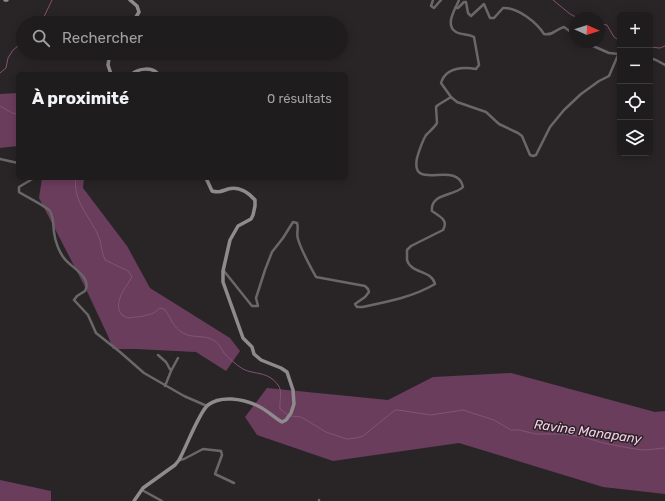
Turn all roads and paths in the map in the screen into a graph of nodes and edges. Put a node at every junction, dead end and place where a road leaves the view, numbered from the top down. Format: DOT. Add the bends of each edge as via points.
graph roads {
  1 [pos="130,0"];
  2 [pos="433,0"];
  3 [pos="441,0"];
  4 [pos="459,0"];
  5 [pos="455,8"];
  6 [pos="137,16"];
  7 [pos="569,31"];
  8 [pos="598,48"];
  9 [pos="617,54"];
  10 [pos="617,57"];
  11 [pos="653,59"];
  12 [pos="109,60"];
  13 [pos="665,65"];
  14 [pos="110,72"];
  15 [pos="135,72"];
  16 [pos="156,72"];
  17 [pos="451,97"];
  18 [pos="0,159"];
  19 [pos="16,163"];
  20 [pos="30,180"];
  21 [pos="207,180"];
  22 [pos="223,271"];
  23 [pos="158,355"];
  24 [pos="178,358"];
  25 [pos="171,371"];
  26 [pos="165,386"];
  27 [pos="207,406"];
  28 [pos="179,460"];
  29 [pos="234,483"];
  30 [pos="141,490"];
  31 [pos="134,501"];
  32 [pos="162,501"];
  1 -- 6 [label="main road" via="137,6 139,12"];
  2 -- 3 [label="street" via="431,6 434,8"];
  4 -- 5 [label="street"];
  5 -- 7 [label="street" via="466,2 471,16 484,4 490,18 494,18 503,8 507,8 535,22 544,34 552,34 564,27"];
  5 -- 17 [label="street" via="450,22 451,28 455,32 474,37 478,65 476,69 459,68 447,73 442,83"];
  8 -- 9 [label="street"];
  10 -- 17 [label="street" via="609,76 581,94 564,110 550,127 535,156 530,155 518,132 499,124 486,112 462,105"];
  11 -- 13 [label="street"];
  12 -- 14 [label="main road"];
  15 -- 16 [label="main road" via="145,69"];
  17 -- 22 [label="street" via="436,107 437,124 426,135 420,147 416,167 424,176 448,174 457,177 463,187 433,203 432,211 446,222 443,230 407,250 407,260 412,267 430,276 435,284 405,297 357,307 355,304 365,297 368,289 365,286 316,276 297,238 297,223 293,222 272,252 256,298 258,306 252,306"];
  18 -- 19 [label="street"];
  20 -- 26 [label="street" via="18,187 19,192 50,211 54,221 55,238 62,256 80,272 86,283 87,289 74,300 88,315 96,334 144,373"];
  21 -- 22 [label="main road" via="212,191 238,189 252,197 255,203 251,219 238,226 233,233"];
  22 -- 27 [label="main road" via="224,286 243,338 258,358 287,372 294,404 291,413 282,422 258,406 239,400 218,400"];
  23 -- 25 [label="street"];
  24 -- 25 [label="street"];
  25 -- 26 [label="street"];
  26 -- 27 [label="street"];
  27 -- 28 [label="main road"];
  28 -- 29 [label="street" via="204,449 221,451 215,474"];
  28 -- 30 [label="main road"];
  30 -- 31 [label="main road"];
  30 -- 32 [label="street"];
}
